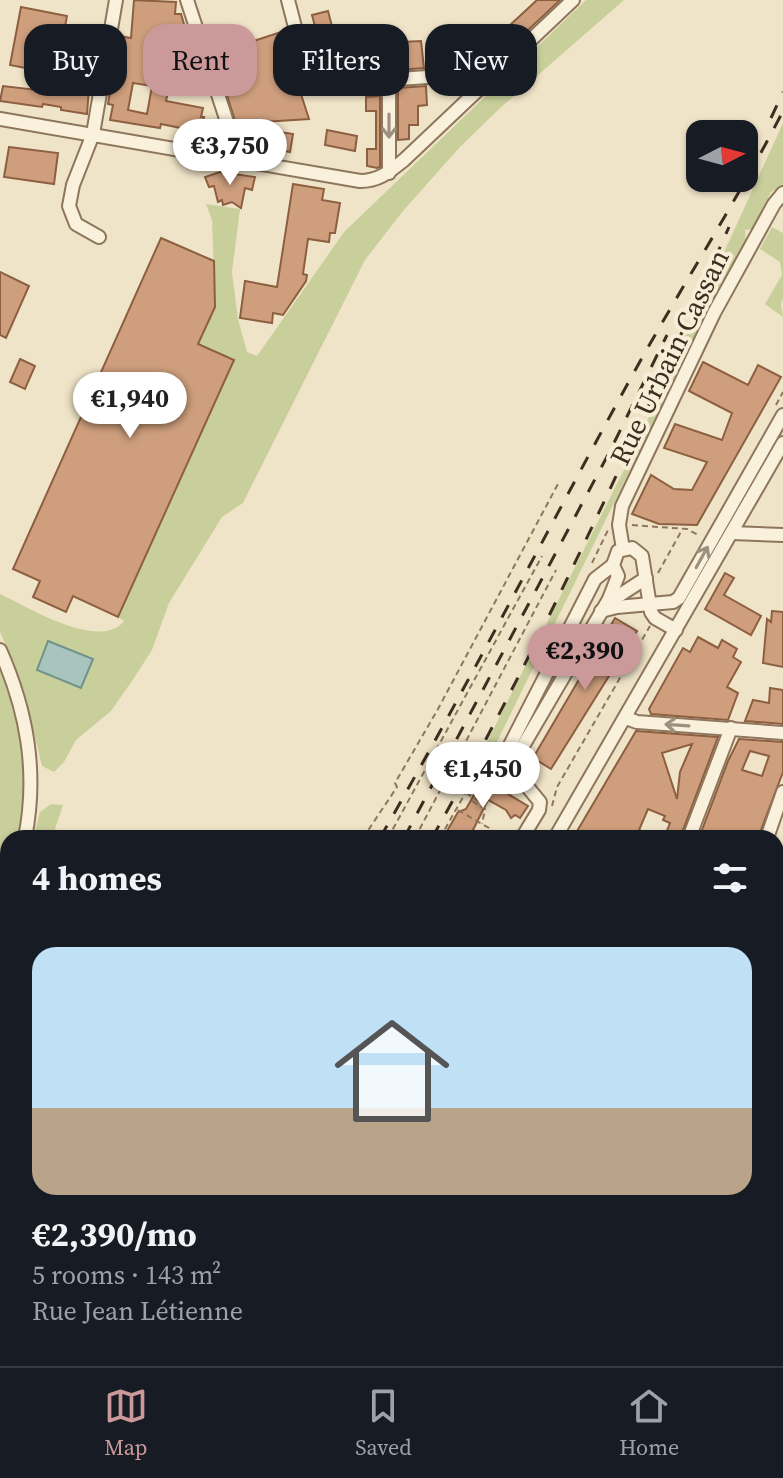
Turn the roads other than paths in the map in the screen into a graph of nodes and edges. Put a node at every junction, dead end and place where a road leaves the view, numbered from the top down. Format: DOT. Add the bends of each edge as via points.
graph roads {
  1 [pos="116,0"];
  2 [pos="187,0"];
  3 [pos="288,0"];
  4 [pos="573,0"];
  5 [pos="294,24"];
  6 [pos="537,34"];
  7 [pos="389,96"];
  8 [pos="464,96"];
  9 [pos="472,96"];
  10 [pos="466,102"];
  11 [pos="0,119"];
  12 [pos="93,134"];
  13 [pos="235,158"];
  14 [pos="389,173"];
  15 [pos="783,193"];
  16 [pos="99,237"];
  17 [pos="783,415"];
  18 [pos="783,443"];
  19 [pos="732,533"];
  20 [pos="783,535"];
  21 [pos="623,549"];
  22 [pos="615,570"];
  23 [pos="649,574"];
  24 [pos="609,599"];
  25 [pos="650,604"];
  26 [pos="601,611"];
  27 [pos="676,630"];
  28 [pos="0,650"];
  29 [pos="626,718"];
  30 [pos="731,728"];
  31 [pos="783,733"];
  32 [pos="513,763"];
  33 [pos="783,792"];
  34 [pos="26,830"];
  35 [pos="527,830"];
  36 [pos="559,830"];
  37 [pos="692,830"];
  38 [pos="770,830"];
  1 -- 12 [label="street"];
  2 -- 13 [label="street"];
  3 -- 5 [label="street"];
  4 -- 6 [label="street"];
  7 -- 14 [label="street, one-way"];
  8 -- 10 [label="street"];
  9 -- 10 [label="street"];
  10 -- 14 [label="street"];
  11 -- 12 [label="street"];
  12 -- 13 [label="street"];
  12 -- 16 [label="street" via="69,206 76,224"];
  13 -- 14 [label="street" via="360,181"];
  15 -- 21 [label="street, Rue Urbain Cassan" via="714,313 622,506"];
  25 -- 17 [label="street, one-way" via="679,598"];
  18 -- 19 [label="street"];
  19 -- 20 [label="street"];
  19 -- 27 [label="street"];
  21 -- 22 [label="street" via="615,555"];
  21 -- 23 [label="street" via="639,552"];
  22 -- 23 [label="street" via="631,579"];
  22 -- 24 [label="street"];
  22 -- 32 [label="street" via="595,579 511,741 508,755"];
  23 -- 24 [label="street"];
  23 -- 25 [label="street"];
  24 -- 26 [label="street"];
  25 -- 26 [label="street"];
  25 -- 27 [label="street" via="655,618"];
  26 -- 32 [label="street"];
  27 -- 29 [label="street"];
  28 -- 34 [label="street" via="21,705 31,758"];
  30 -- 29 [label="street, one-way"];
  29 -- 36 [label="street"];
  30 -- 31 [label="street"];
  30 -- 37 [label="street"];
  32 -- 35 [label="street" via="540,806"];
  33 -- 38 [label="street"];
}
